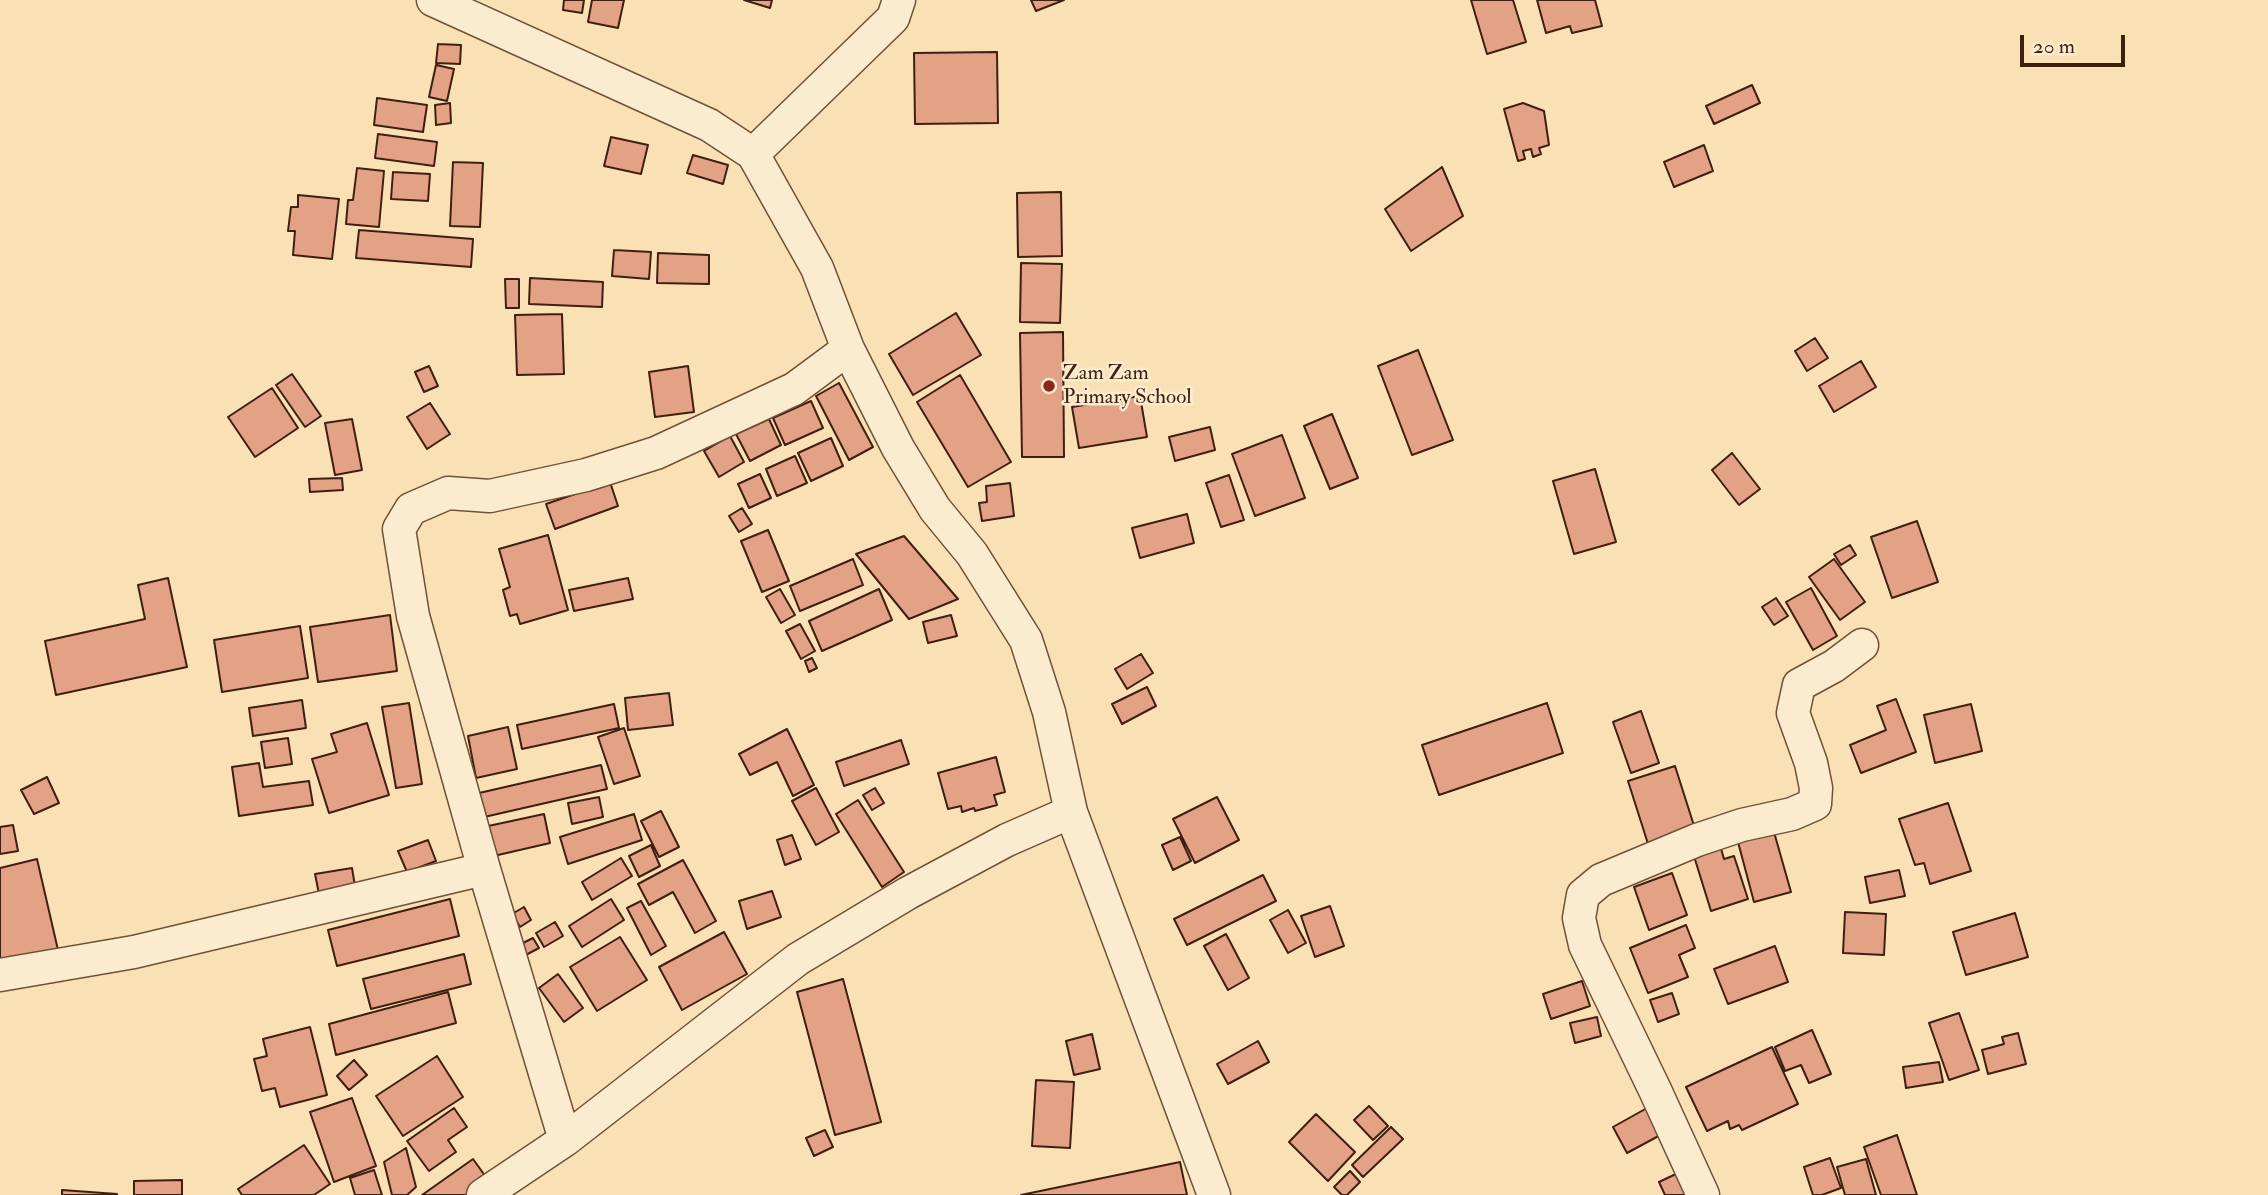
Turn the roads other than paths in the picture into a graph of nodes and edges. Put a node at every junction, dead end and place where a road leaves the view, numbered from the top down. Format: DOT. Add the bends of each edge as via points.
graph roads {
  1 [pos="433,0"];
  2 [pos="899,0"];
  3 [pos="752,154"];
  4 [pos="848,349"];
  5 [pos="1862,645"];
  6 [pos="1071,812"];
  7 [pos="484,869"];
  8 [pos="0,975"];
  9 [pos="565,1140"];
  10 [pos="483,1195"];
  11 [pos="1214,1195"];
  12 [pos="1703,1195"];
  1 -- 3 [label="street" via="709,125"];
  2 -- 3 [label="street" via="893,18"];
  3 -- 4 [label="street" via="817,268"];
  4 -- 6 [label="street" via="935,509 972,554 1026,640 1049,712"];
  4 -- 7 [label="street" via="794,389 656,453 586,475 490,496 448,493 411,509 399,529 413,616"];
  5 -- 12 [label="street" via="1799,684 1793,713 1811,763 1815,804 1697,840 1601,880 1583,895 1579,918 1585,944"];
  6 -- 9 [label="street" via="921,887 798,959"];
  6 -- 11 [label="street"];
  7 -- 8 [label="street" via="134,952"];
  7 -- 9 [label="street"];
  9 -- 10 [label="street"];
}
